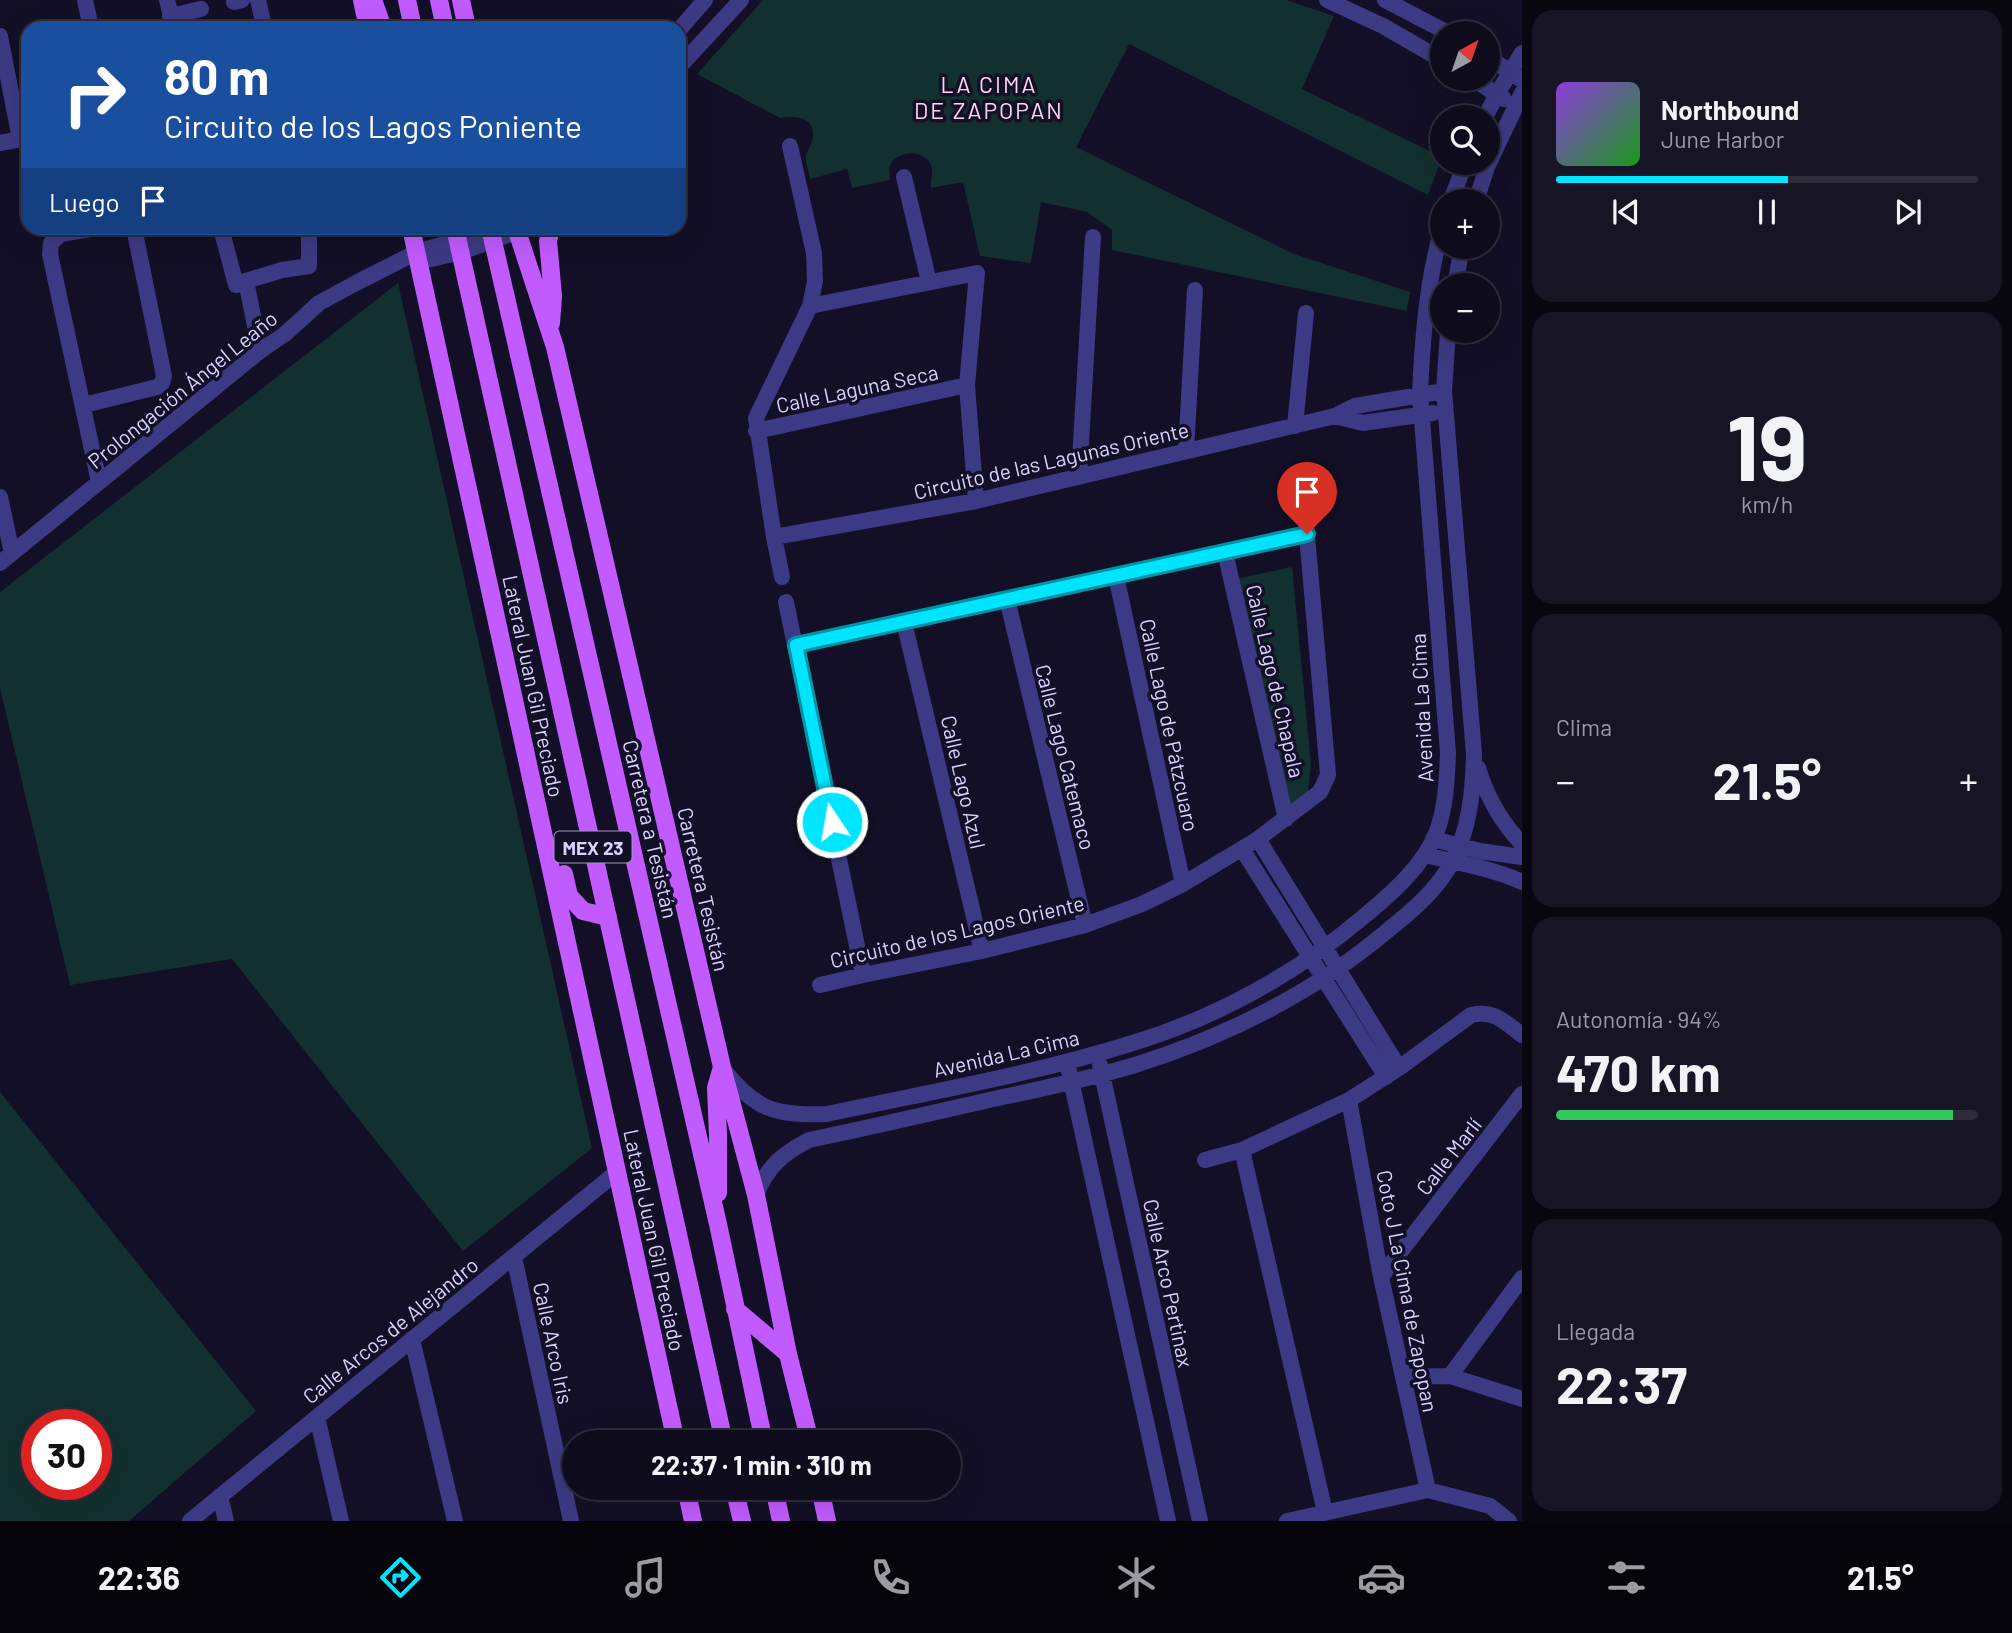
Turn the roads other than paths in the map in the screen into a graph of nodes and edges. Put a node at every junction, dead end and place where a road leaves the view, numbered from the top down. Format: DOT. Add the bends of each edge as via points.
graph roads {
  1 [pos="85,0"];
  2 [pos="258,0"];
  3 [pos="362,0"];
  4 [pos="373,0"];
  5 [pos="407,0"];
  6 [pos="439,0"];
  7 [pos="461,0"];
  8 [pos="705,0"];
  9 [pos="741,0"];
  10 [pos="1327,0"];
  11 [pos="1385,0"];
  12 [pos="201,9"];
  13 [pos="171,15"];
  14 [pos="90,21"];
  15 [pos="263,21"];
  16 [pos="366,21"];
  17 [pos="380,21"];
  18 [pos="412,21"];
  19 [pos="444,21"];
  20 [pos="466,21"];
  21 [pos="686,22"];
  22 [pos="1430,24"];
  23 [pos="0,36"];
  24 [pos="1430,53"];
  25 [pos="1522,53"];
  26 [pos="686,59"];
  27 [pos="1500,65"];
  28 [pos="1516,76"];
  29 [pos="1492,91"];
  30 [pos="1497,94"];
  31 [pos="1519,99"];
  32 [pos="1491,105"];
  33 [pos="21,125"];
  34 [pos="21,139"];
  35 [pos="0,143"];
  36 [pos="790,146"];
  37 [pos="904,177"];
  38 [pos="1480,189"];
  39 [pos="60,235"];
  40 [pos="135,235"];
  41 [pos="223,235"];
  42 [pos="309,235"];
  43 [pos="413,235"];
  44 [pos="478,235"];
  45 [pos="491,235"];
  46 [pos="522,235"];
  47 [pos="549,235"];
  48 [pos="1094,237"];
  49 [pos="458,240"];
  50 [pos="418,257"];
  51 [pos="1435,259"];
  52 [pos="246,281"];
  53 [pos="929,282"];
  54 [pos="1195,290"];
  55 [pos="810,306"];
  56 [pos="1306,313"];
  57 [pos="553,340"];
  58 [pos="1447,343"];
  59 [pos="260,351"];
  60 [pos="967,385"];
  61 [pos="1444,391"];
  62 [pos="1420,394"];
  63 [pos="83,405"];
  64 [pos="1445,411"];
  65 [pos="1422,415"];
  66 [pos="1335,416"];
  67 [pos="1295,426"];
  68 [pos="756,431"];
  69 [pos="1186,451"];
  70 [pos="1079,477"];
  71 [pos="99,482"];
  72 [pos="1303,490"];
  73 [pos="0,497"];
  74 [pos="976,502"];
  75 [pos="1307,534"];
  76 [pos="774,537"];
  77 [pos="1225,552"];
  78 [pos="6,558"];
  79 [pos="1115,576"];
  80 [pos="782,577"];
  81 [pos="1007,599"];
  82 [pos="786,602"];
  83 [pos="905,622"];
  84 [pos="796,645"];
  85 [pos="507,665"];
  86 [pos="1474,754"];
  87 [pos="1286,819"];
  88 [pos="1258,839"];
  89 [pos="1433,839"];
  90 [pos="1522,844"];
  91 [pos="1242,849"];
  92 [pos="1456,854"];
  93 [pos="1425,855"];
  94 [pos="1522,857"];
  95 [pos="1522,882"];
  96 [pos="1183,884"];
  97 [pos="1303,912"];
  98 [pos="608,917"];
  99 [pos="1288,921"];
  100 [pos="1085,925"];
  101 [pos="1325,947"];
  102 [pos="982,951"];
  103 [pos="1310,957"];
  104 [pos="1338,969"];
  105 [pos="863,975"];
  106 [pos="1323,978"];
  107 [pos="820,985"];
  108 [pos="1358,1002"];
  109 [pos="1344,1010"];
  110 [pos="1522,1035"];
  111 [pos="1098,1053"];
  112 [pos="1067,1062"];
  113 [pos="722,1067"];
  114 [pos="1392,1072"];
  115 [pos="1102,1074"];
  116 [pos="1072,1082"];
  117 [pos="1522,1094"];
  118 [pos="1349,1100"];
  119 [pos="853,1108"];
  120 [pos="859,1129"];
  121 [pos="1242,1150"];
  122 [pos="1205,1160"];
  123 [pos="617,1172"];
  124 [pos="757,1195"];
  125 [pos="718,1224"];
  126 [pos="514,1256"];
  127 [pos="1381,1277"];
  128 [pos="1522,1278"];
  129 [pos="735,1309"];
  130 [pos="412,1339"];
  131 [pos="788,1354"];
  132 [pos="1450,1376"];
  133 [pos="1403,1377"];
  134 [pos="1522,1399"];
  135 [pos="317,1417"];
  136 [pos="673,1430"];
  137 [pos="721,1430"];
  138 [pos="761,1430"];
  139 [pos="807,1430"];
  140 [pos="1428,1490"];
  141 [pos="220,1496"];
  142 [pos="689,1500"];
  143 [pos="737,1500"];
  144 [pos="777,1500"];
  145 [pos="823,1500"];
  146 [pos="1325,1513"];
  147 [pos="190,1521"];
  148 [pos="226,1521"];
  149 [pos="341,1521"];
  150 [pos="456,1521"];
  151 [pos="571,1521"];
  152 [pos="693,1521"];
  153 [pos="742,1521"];
  154 [pos="781,1521"];
  155 [pos="827,1521"];
  156 [pos="1168,1521"];
  157 [pos="1200,1521"];
  158 [pos="1287,1521"];
  159 [pos="1509,1521"];
  1 -- 14 [label="street"];
  2 -- 15 [label="street"];
  3 -- 16 [label="main road"];
  4 -- 17 [label="main road"];
  5 -- 18 [label="main road"];
  6 -- 19 [label="main road"];
  7 -- 20 [label="main road"];
  8 -- 21 [label="street"];
  9 -- 26 [label="street"];
  10 -- 24 [label="street"];
  11 -- 22 [label="street"];
  12 -- 13 [label="street"];
  23 -- 33 [label="street"];
  25 -- 28 [label="street"];
  27 -- 28 [label="street"];
  28 -- 30 [label="street"];
  29 -- 30 [label="street"];
  30 -- 31 [label="street"];
  30 -- 32 [label="street"];
  31 -- 38 [label="street"];
  34 -- 35 [label="street"];
  36 -- 55 [label="street" via="814,253"];
  37 -- 53 [label="street"];
  39 -- 63 [label="street" via="50,249"];
  40 -- 63 [label="street" via="164,380 157,387"];
  41 -- 52 [label="street" via="236,285"];
  42 -- 52 [label="street, Prolongación Ángel Leaño" via="309,266"];
  43 -- 50 [label="main road, Lateral Juan Gil Preciado"];
  44 -- 49 [label="street, Prolongación Ángel Leaño"];
  45 -- 125 [label="main road, Carretera a Tesistán / MEX 23"];
  46 -- 57 [label="main road"];
  47 -- 57 [label="main road"];
  48 -- 70 [label="street"];
  49 -- 50 [label="street, Prolongación Ángel Leaño"];
  49 -- 98 [label="main road, MEX 23"];
  50 -- 59 [label="street, Prolongación Ángel Leaño" via="399,261 319,303"];
  50 -- 85 [label="main road, Lateral Juan Gil Preciado"];
  51 -- 62 [label="street, Avenida La Cima"];
  52 -- 59 [label="street"];
  53 -- 55 [label="street"];
  53 -- 60 [label="street" via="977,273"];
  54 -- 69 [label="street"];
  55 -- 68 [label="street" via="756,418"];
  56 -- 67 [label="street"];
  57 -- 113 [label="main road, Carretera Tesistán"];
  58 -- 61 [label="street, Avenida La Cima"];
  59 -- 71 [label="street, Prolongación Ángel Leaño"];
  60 -- 68 [label="street, Calle Laguna Seca"];
  60 -- 74 [label="street"];
  61 -- 62 [label="street, Circuito de las Lagunas Oriente"];
  61 -- 64 [label="street, Avenida La Cima"];
  62 -- 65 [label="street, Avenida La Cima"];
  62 -- 66 [label="street, Circuito de las Lagunas Oriente" via="1355,406"];
  63 -- 71 [label="street"];
  64 -- 65 [label="street, Circuito de las Lagunas Oriente"];
  64 -- 86 [label="street, Avenida La Cima"];
  65 -- 66 [label="street, Circuito de las Lagunas Oriente" via="1363,423"];
  65 -- 89 [label="street, Avenida La Cima" via="1448,753 1445,799"];
  66 -- 67 [label="street, Circuito de las Lagunas Oriente"];
  67 -- 69 [label="street, Circuito de las Lagunas Oriente"];
  68 -- 76 [label="street"];
  69 -- 70 [label="street, Circuito de las Lagunas Oriente"];
  70 -- 74 [label="street, Circuito de las Lagunas Oriente"];
  71 -- 78 [label="street, Prolongación Ángel Leaño"];
  72 -- 75 [label="street"];
  73 -- 78 [label="street"];
  74 -- 76 [label="street, Circuito de las Lagunas Oriente"];
  75 -- 77 [label="street"];
  75 -- 87 [label="street, Circuito de los Lagos Oriente" via="1328,775 1320,792"];
  76 -- 80 [label="street"];
  77 -- 79 [label="street"];
  77 -- 87 [label="street, Calle Lago de Chapala"];
  79 -- 81 [label="street"];
  79 -- 96 [label="street, Calle Lago de Pátzcuaro"];
  81 -- 83 [label="street"];
  81 -- 100 [label="street, Calle Lago Catemaco"];
  82 -- 84 [label="street"];
  83 -- 84 [label="street"];
  83 -- 102 [label="street, Calle Lago Azul"];
  84 -- 105 [label="street"];
  85 -- 98 [label="main road" via="521,693 569,896 583,911"];
  85 -- 123 [label="main road, Lateral Juan Gil Preciado"];
  86 -- 90 [label="street" via="1489,799"];
  86 -- 92 [label="street, Avenida La Cima" via="1468,821"];
  87 -- 88 [label="street, Circuito de los Lagos Oriente"];
  88 -- 91 [label="street, Circuito de los Lagos Oriente"];
  88 -- 97 [label="street"];
  89 -- 92 [label="street"];
  89 -- 93 [label="street, Avenida La Cima"];
  91 -- 96 [label="street, Circuito de los Lagos Oriente"];
  91 -- 99 [label="street"];
  92 -- 93 [label="street"];
  92 -- 94 [label="street"];
  92 -- 95 [label="street"];
  92 -- 104 [label="street, Avenida La Cima" via="1441,879 1399,922"];
  93 -- 101 [label="street, Avenida La Cima" via="1376,907"];
  96 -- 100 [label="street, Circuito de los Lagos Oriente"];
  97 -- 99 [label="street"];
  97 -- 101 [label="street"];
  98 -- 137 [label="main road, MEX 23"];
  99 -- 103 [label="street"];
  100 -- 102 [label="street, Circuito de los Lagos Oriente"];
  101 -- 103 [label="street, Avenida La Cima"];
  101 -- 104 [label="street"];
  102 -- 105 [label="street, Circuito de los Lagos Oriente"];
  103 -- 106 [label="street"];
  103 -- 111 [label="street, Avenida La Cima" via="1225,1006"];
  104 -- 106 [label="street, Avenida La Cima"];
  104 -- 108 [label="street"];
  105 -- 107 [label="street, Circuito de los Lagos Oriente"];
  106 -- 109 [label="street"];
  106 -- 115 [label="street, Avenida La Cima" via="1225,1030"];
  108 -- 109 [label="street"];
  108 -- 114 [label="street"];
  109 -- 114 [label="street"];
  110 -- 114 [label="street" via="1496,1016 1484,1012 1471,1015"];
  111 -- 112 [label="street, Avenida La Cima"];
  111 -- 115 [label="street, Calle Arco Pertinax"];
  112 -- 116 [label="street"];
  112 -- 119 [label="street, Avenida La Cima"];
  113 -- 119 [label="street, Avenida La Cima" via="747,1096 768,1109 827,1114"];
  113 -- 124 [label="main road, Carretera Tesistán"];
  113 -- 125 [label="main road" via="716,1088"];
  114 -- 118 [label="street"];
  115 -- 116 [label="street, Avenida La Cima"];
  115 -- 157 [label="street, Calle Arco Pertinax"];
  116 -- 120 [label="street, Avenida La Cima"];
  116 -- 156 [label="street"];
  117 -- 127 [label="street, Calle Marlí"];
  118 -- 121 [label="street"];
  118 -- 127 [label="street, Coto J La Cima de Zapopan"];
  119 -- 120 [label="street"];
  120 -- 124 [label="street, Avenida La Cima" via="809,1140 793,1149 763,1178"];
  121 -- 122 [label="street"];
  121 -- 146 [label="street"];
  123 -- 126 [label="street, Calle Arcos de Alejandro"];
  123 -- 136 [label="main road, Lateral Juan Gil Preciado"];
  124 -- 131 [label="main road, Carretera Tesistán"];
  125 -- 129 [label="main road, Carretera a Tesistán / MEX 23"];
  126 -- 130 [label="street, Calle Arcos de Alejandro"];
  126 -- 151 [label="street, Calle Arco Iris"];
  127 -- 133 [label="street, Coto J La Cima de Zapopan"];
  128 -- 132 [label="street"];
  129 -- 131 [label="main road"];
  129 -- 138 [label="main road, Carretera a Tesistán / MEX 23"];
  130 -- 135 [label="street, Calle Arcos de Alejandro"];
  130 -- 150 [label="street"];
  131 -- 139 [label="main road, Carretera Tesistán"];
  132 -- 133 [label="street"];
  132 -- 134 [label="street"];
  133 -- 140 [label="street, Coto J La Cima de Zapopan"];
  135 -- 141 [label="street, Calle Arcos de Alejandro"];
  135 -- 149 [label="street"];
  140 -- 146 [label="street"];
  140 -- 159 [label="street" via="1490,1506"];
  141 -- 147 [label="street, Calle Arcos de Alejandro"];
  141 -- 148 [label="street"];
  142 -- 152 [label="main road"];
  143 -- 153 [label="main road"];
  144 -- 154 [label="main road"];
  145 -- 155 [label="main road"];
  146 -- 158 [label="street"];
}
